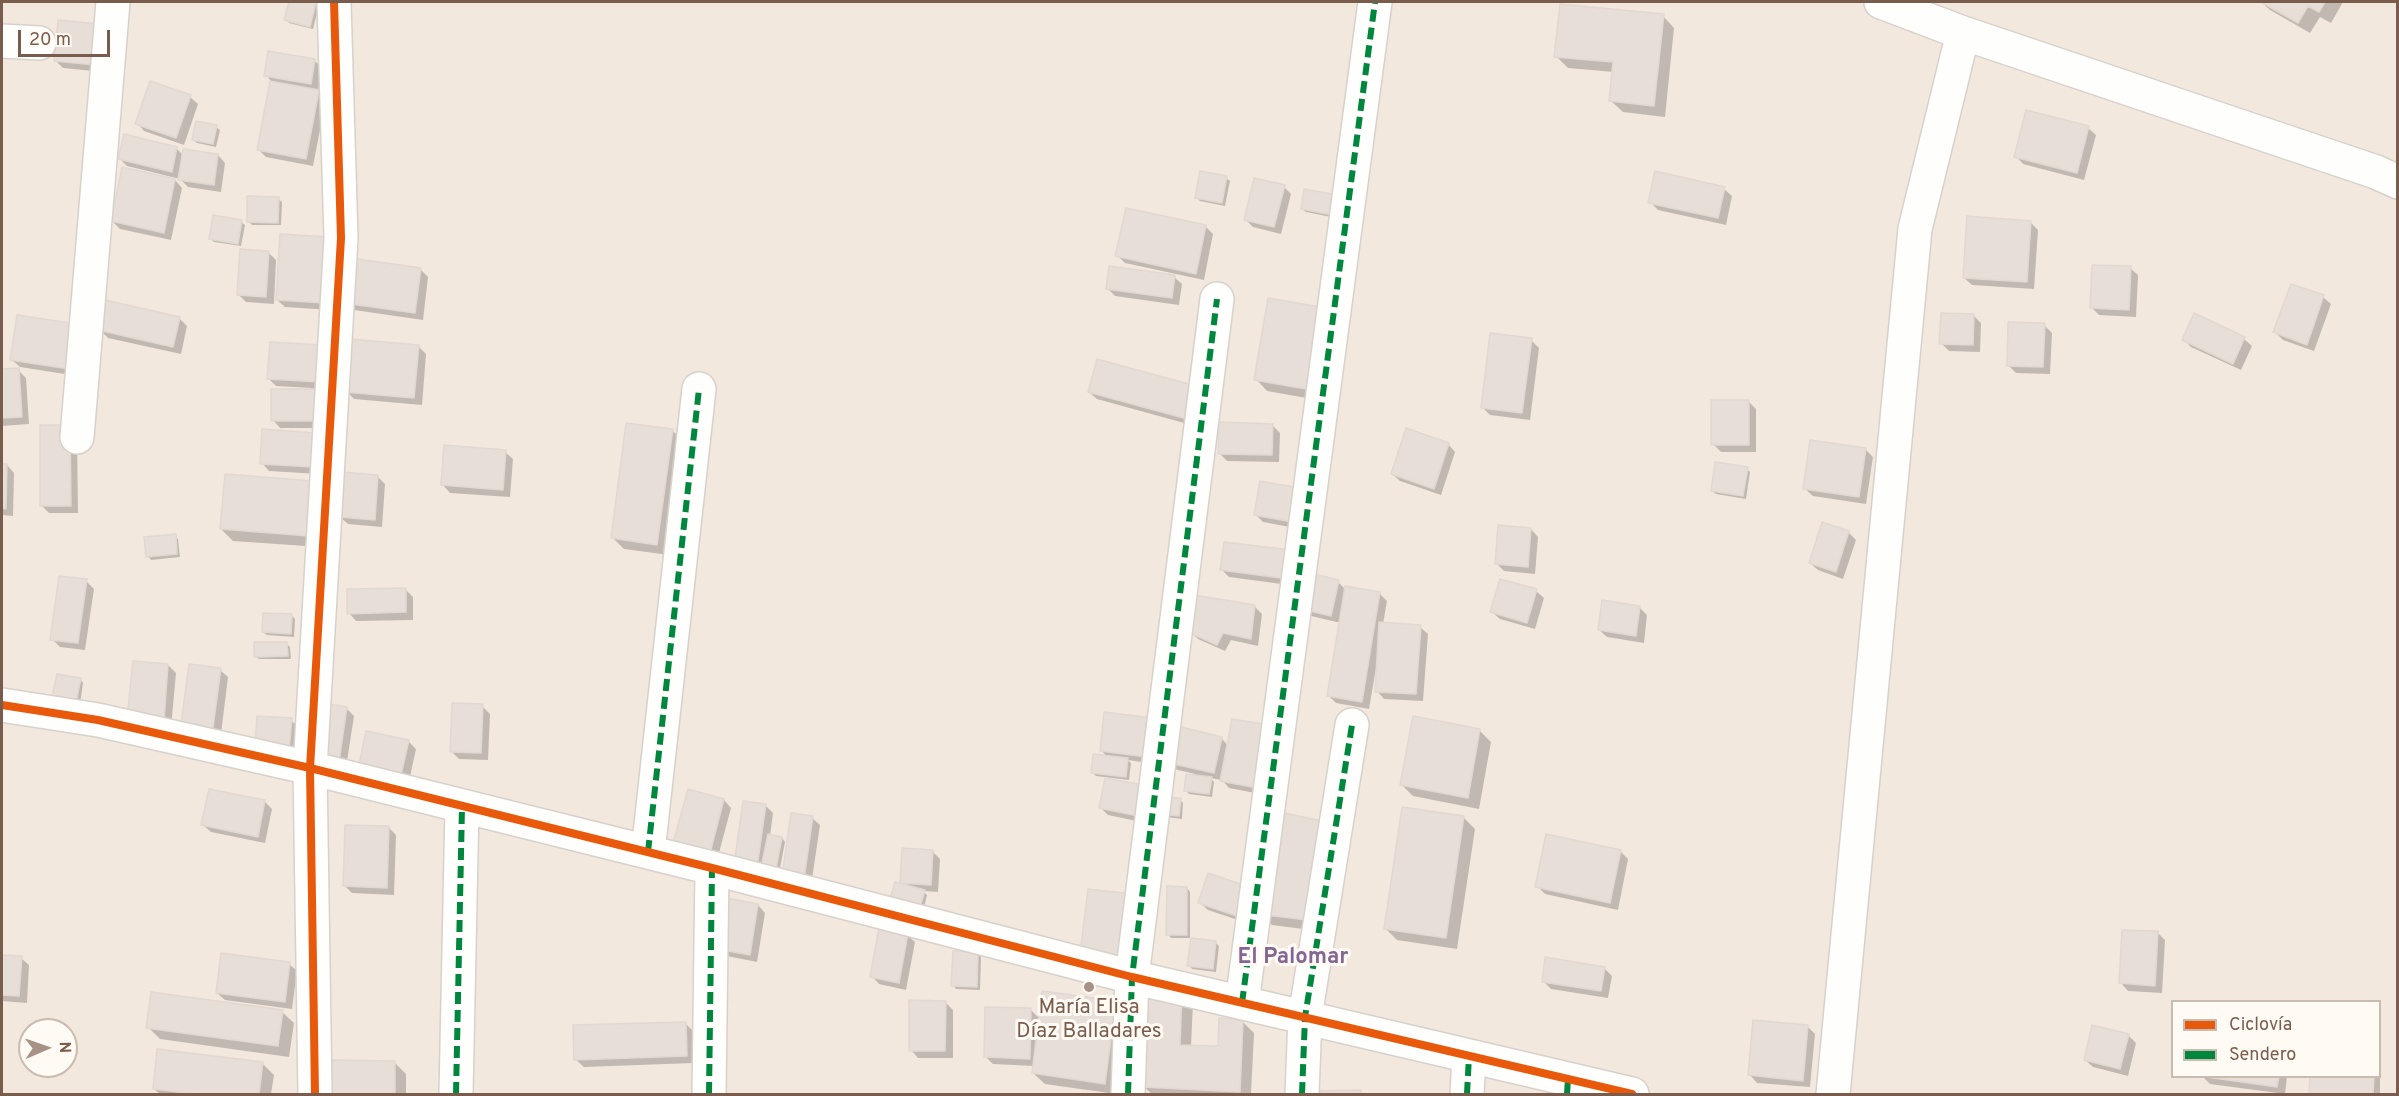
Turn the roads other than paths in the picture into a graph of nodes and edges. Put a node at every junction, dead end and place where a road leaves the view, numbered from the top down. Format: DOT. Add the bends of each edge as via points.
graph roads {
  1 [pos="113,2"];
  2 [pos="334,2"];
  3 [pos="1374,2"];
  4 [pos="1881,2"];
  5 [pos="1963,33"];
  6 [pos="2,41"];
  7 [pos="39,43"];
  8 [pos="2397,182"];
  9 [pos="1217,299"];
  10 [pos="699,389"];
  11 [pos="77,437"];
  12 [pos="2,705"];
  13 [pos="1352,725"];
  14 [pos="310,768"];
  15 [pos="462,806"];
  16 [pos="648,852"];
  17 [pos="712,868"];
  18 [pos="1132,977"];
  19 [pos="1242,1003"];
  20 [pos="1305,1017"];
  21 [pos="1468,1056"];
  22 [pos="1567,1087"];
  23 [pos="315,1095"];
  24 [pos="456,1095"];
  25 [pos="709,1095"];
  26 [pos="1128,1095"];
  27 [pos="1302,1095"];
  28 [pos="1467,1095"];
  29 [pos="1632,1095"];
  30 [pos="1833,1095"];
  1 -- 11 [label="street"];
  2 -- 14 [label="street" via="340,238"];
  3 -- 19 [label="street"];
  4 -- 5 [label="street"];
  5 -- 8 [label="street"];
  5 -- 30 [label="street" via="1915,229"];
  6 -- 7 [label="street"];
  9 -- 18 [label="street"];
  10 -- 16 [label="street"];
  12 -- 14 [label="street" via="98,720"];
  13 -- 20 [label="street"];
  14 -- 15 [label="street"];
  14 -- 23 [label="street"];
  15 -- 16 [label="street"];
  15 -- 24 [label="street"];
  16 -- 17 [label="street"];
  17 -- 18 [label="street"];
  17 -- 25 [label="street"];
  18 -- 19 [label="street"];
  18 -- 26 [label="street"];
  19 -- 20 [label="street"];
  20 -- 21 [label="street"];
  20 -- 27 [label="street"];
  21 -- 22 [label="street"];
  21 -- 28 [label="street"];
  22 -- 29 [label="street"];
}
